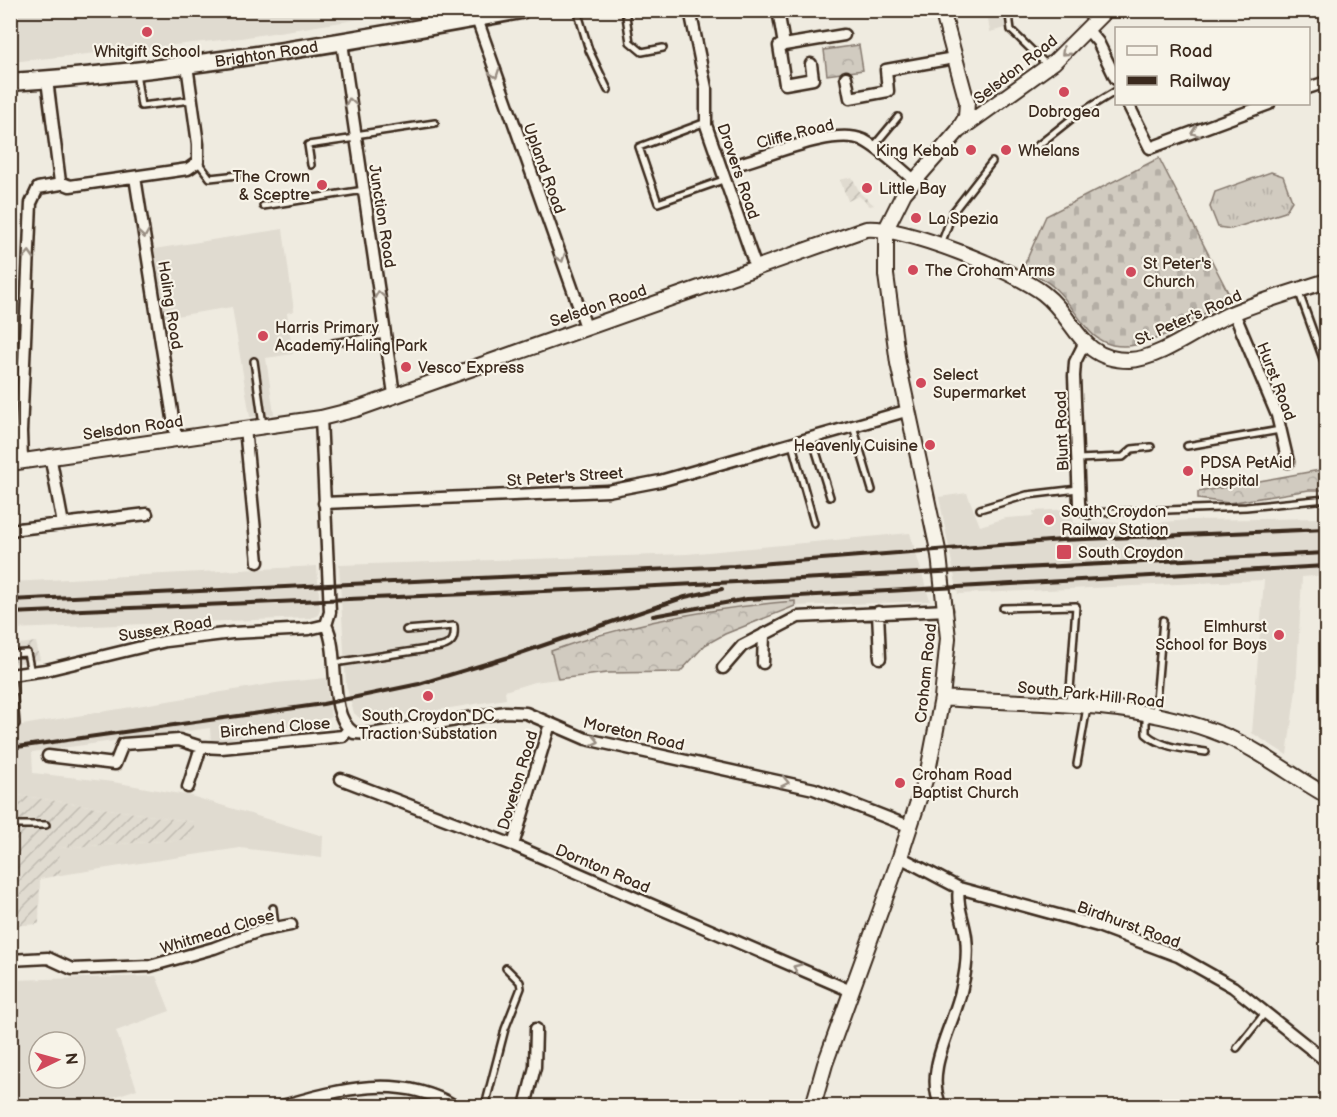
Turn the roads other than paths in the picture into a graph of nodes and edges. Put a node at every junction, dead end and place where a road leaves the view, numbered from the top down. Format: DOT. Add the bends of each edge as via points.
graph roads {
  1 [pos="521,10"];
  2 [pos="578,10"];
  3 [pos="625,10"];
  4 [pos="690,10"];
  5 [pos="778,10"];
  6 [pos="1012,10"];
  7 [pos="1106,10"];
  8 [pos="942,15"];
  9 [pos="477,19"];
  10 [pos="1087,29"];
  11 [pos="844,35"];
  12 [pos="342,43"];
  13 [pos="784,45"];
  14 [pos="663,48"];
  15 [pos="954,57"];
  16 [pos="811,64"];
  17 [pos="187,65"];
  18 [pos="1049,67"];
  19 [pos="136,72"];
  20 [pos="846,77"];
  21 [pos="1115,77"];
  22 [pos="47,80"];
  23 [pos="10,82"];
  24 [pos="1326,82"];
  25 [pos="1310,87"];
  26 [pos="1017,88"];
  27 [pos="608,90"];
  28 [pos="1115,92"];
  29 [pos="192,100"];
  30 [pos="1128,105"];
  31 [pos="1266,105"];
  32 [pos="968,108"];
  33 [pos="898,117"];
  34 [pos="706,122"];
  35 [pos="435,123"];
  36 [pos="958,131"];
  37 [pos="355,136"];
  38 [pos="873,147"];
  39 [pos="1036,147"];
  40 [pos="198,162"];
  41 [pos="992,162"];
  42 [pos="742,163"];
  43 [pos="311,165"];
  44 [pos="238,175"];
  45 [pos="135,177"];
  46 [pos="726,179"];
  47 [pos="914,180"];
  48 [pos="61,184"];
  49 [pos="364,190"];
  50 [pos="262,206"];
  51 [pos="886,229"];
  52 [pos="940,245"];
  53 [pos="756,268"];
  54 [pos="1326,281"];
  55 [pos="1298,290"];
  56 [pos="1234,313"];
  57 [pos="586,327"];
  58 [pos="385,335"];
  59 [pos="333,343"];
  60 [pos="1084,344"];
  61 [pos="254,361"];
  62 [pos="1326,367"];
  63 [pos="394,394"];
  64 [pos="906,411"];
  65 [pos="321,418"];
  66 [pos="263,426"];
  67 [pos="853,426"];
  68 [pos="245,429"];
  69 [pos="1280,430"];
  70 [pos="176,437"];
  71 [pos="812,438"];
  72 [pos="792,444"];
  73 [pos="1187,446"];
  74 [pos="1151,447"];
  75 [pos="50,455"];
  76 [pos="1078,459"];
  77 [pos="16,462"];
  78 [pos="1288,462"];
  79 [pos="1079,489"];
  80 [pos="872,490"];
  81 [pos="830,497"];
  82 [pos="1326,499"];
  83 [pos="324,502"];
  84 [pos="980,509"];
  85 [pos="1089,513"];
  86 [pos="147,514"];
  87 [pos="814,523"];
  88 [pos="63,524"];
  89 [pos="10,530"];
  90 [pos="258,562"];
  91 [pos="1004,608"];
  92 [pos="947,610"];
  93 [pos="878,612"];
  94 [pos="1163,620"];
  95 [pos="326,625"];
  96 [pos="406,630"];
  97 [pos="764,634"];
  98 [pos="10,654"];
  99 [pos="880,658"];
  100 [pos="334,663"];
  101 [pos="763,663"];
  102 [pos="723,668"];
  103 [pos="31,673"];
  104 [pos="11,675"];
  105 [pos="942,698"];
  106 [pos="1069,706"];
  107 [pos="1087,707"];
  108 [pos="1151,714"];
  109 [pos="545,722"];
  110 [pos="16,724"];
  111 [pos="349,729"];
  112 [pos="201,747"];
  113 [pos="1206,752"];
  114 [pos="48,756"];
  115 [pos="1077,764"];
  116 [pos="341,778"];
  117 [pos="188,788"];
  118 [pos="1326,795"];
  119 [pos="10,825"];
  120 [pos="46,825"];
  121 [pos="910,827"];
  122 [pos="513,844"];
  123 [pos="900,857"];
  124 [pos="959,888"];
  125 [pos="273,908"];
  126 [pos="291,925"];
  127 [pos="275,927"];
  128 [pos="10,960"];
  129 [pos="506,968"];
  130 [pos="851,992"];
  131 [pos="1266,1011"];
  132 [pos="536,1029"];
  133 [pos="1237,1048"];
  134 [pos="1326,1061"];
  135 [pos="282,1107"];
  136 [pos="455,1107"];
  137 [pos="485,1107"];
  138 [pos="525,1107"];
  139 [pos="813,1107"];
  140 [pos="941,1107"];
  1 -- 9 [label="main road, Brighton Road"];
  2 -- 27 [label="lane" via="589,50"];
  3 -- 14 [label="lane" via="630,42 642,52"];
  4 -- 34 [label="street, Drovers Road" via="706,88"];
  5 -- 13 [label="street"];
  6 -- 18 [label="lane" via="1011,30"];
  7 -- 10 [label="main road, Selsdon Road"];
  8 -- 15 [label="main road"];
  9 -- 12 [label="main road, Brighton Road"];
  9 -- 57 [label="street, Upland Road, one-way"];
  10 -- 18 [label="main road, Selsdon Road, one-way"];
  10 -- 21 [label="street"];
  11 -- 13 [label="street"];
  12 -- 17 [label="main road, Brighton Road"];
  37 -- 12 [label="street, Junction Road, one-way"];
  13 -- 16 [label="street" via="779,46 785,84 813,79"];
  15 -- 20 [label="street" via="886,70 888,91 850,98"];
  15 -- 32 [label="main road"];
  17 -- 19 [label="main road, Brighton Road"];
  17 -- 29 [label="street"];
  18 -- 26 [label="main road, Selsdon Road"];
  19 -- 22 [label="main road, Brighton Road"];
  19 -- 29 [label="lane" via="141,106"];
  22 -- 23 [label="main road, Brighton Road"];
  22 -- 48 [label="street"];
  24 -- 25 [label="street"];
  26 -- 32 [label="main road"];
  26 -- 36 [label="main road, Selsdon Road"];
  28 -- 39 [label="lane"];
  29 -- 40 [label="street"];
  31 -- 30 [label="street, one-way" via="1150,148"];
  32 -- 36 [label="main road"];
  33 -- 38 [label="lane"];
  34 -- 46 [label="street, Drovers Road"];
  34 -- 46 [label="lane" via="639,147 658,203"];
  35 -- 37 [label="lane"];
  36 -- 47 [label="main road, Selsdon Road"];
  37 -- 43 [label="lane" via="308,145"];
  37 -- 49 [label="street, Junction Road"];
  38 -- 42 [label="street, Cliffe Road" via="842,136"];
  38 -- 47 [label="street, Cliffe Road"];
  40 -- 44 [label="lane" via="210,178"];
  40 -- 45 [label="street" via="188,169"];
  41 -- 52 [label="lane" via="953,212"];
  45 -- 48 [label="street"];
  45 -- 70 [label="street, Haling Road, one-way"];
  46 -- 53 [label="street, Drovers Road"];
  47 -- 51 [label="main road, Selsdon Road" via="898,201"];
  77 -- 48 [label="street, one-way" via="21,432 32,203 38,188"];
  49 -- 50 [label="lane"];
  58 -- 49 [label="street, Junction Road, one-way"];
  51 -- 52 [label="main road, St. Peter's Road"];
  51 -- 53 [label="main road, Selsdon Road" via="861,230"];
  51 -- 64 [label="main road, Croham Road" via="886,274"];
  52 -- 60 [label="main road, St. Peter's Road" via="1040,291 1055,303"];
  53 -- 57 [label="main road, Selsdon Road"];
  54 -- 55 [label="main road, St. Peter's Road"];
  55 -- 56 [label="main road, St. Peter's Road"];
  55 -- 62 [label="lane"];
  56 -- 60 [label="main road, St. Peter's Road" via="1137,359 1109,357"];
  56 -- 69 [label="street, Hurst Road"];
  57 -- 63 [label="main road, Selsdon Road"];
  58 -- 59 [label="lane"];
  58 -- 63 [label="street, Junction Road"];
  60 -- 76 [label="street, Blunt Road" via="1075,362"];
  61 -- 66 [label="lane"];
  63 -- 65 [label="main road, Selsdon Road"];
  64 -- 67 [label="street, St Peter's Street"];
  64 -- 92 [label="main road, Croham Road" via="939,555"];
  65 -- 66 [label="main road, Selsdon Road"];
  65 -- 83 [label="street"];
  66 -- 68 [label="main road, Selsdon Road"];
  67 -- 71 [label="street, St Peter's Street"];
  67 -- 80 [label="lane"];
  68 -- 70 [label="main road, Selsdon Road"];
  68 -- 90 [label="street"];
  69 -- 73 [label="lane"];
  69 -- 78 [label="street, Hurst Road"];
  70 -- 75 [label="main road, Selsdon Road"];
  71 -- 72 [label="street, St Peter's Street"];
  71 -- 81 [label="lane"];
  72 -- 83 [label="street, St Peter's Street" via="660,481 608,491"];
  72 -- 87 [label="lane"];
  74 -- 76 [label="lane" via="1132,449 1123,457"];
  75 -- 77 [label="main road, Selsdon Road"];
  75 -- 88 [label="street"];
  76 -- 79 [label="street, Blunt Road"];
  79 -- 84 [label="lane" via="1027,495"];
  79 -- 85 [label="street, Blunt Road" via="1080,509"];
  82 -- 85 [label="lane" via="1246,507"];
  83 -- 95 [label="street" via="330,612"];
  86 -- 88 [label="street"];
  88 -- 89 [label="street"];
  91 -- 106 [label="lane" via="1076,606"];
  92 -- 93 [label="street"];
  92 -- 105 [label="main road, Croham Road"];
  93 -- 97 [label="street" via="798,616"];
  93 -- 99 [label="street"];
  94 -- 108 [label="lane"];
  95 -- 100 [label="street"];
  95 -- 103 [label="street, Sussex Road" via="166,641"];
  96 -- 100 [label="lane" via="454,626 454,637 450,644 441,647"];
  97 -- 101 [label="street"];
  97 -- 102 [label="street" via="742,646"];
  98 -- 103 [label="lane" via="27,653"];
  100 -- 111 [label="street" via="340,714"];
  103 -- 104 [label="street, Sussex Road"];
  104 -- 110 [label="lane"];
  105 -- 106 [label="main road, South Park Hill Road"];
  105 -- 121 [label="main road, Croham Road" via="928,771"];
  106 -- 107 [label="main road, South Park Hill Road"];
  107 -- 108 [label="main road, South Park Hill Road"];
  107 -- 115 [label="lane"];
  108 -- 113 [label="lane" via="1144,729 1152,739 1163,745"];
  108 -- 118 [label="main road, South Park Hill Road" via="1224,735"];
  109 -- 111 [label="street, Moreton Road" via="526,713 505,712 371,734 356,734"];
  109 -- 121 [label="street, Moreton Road, one-way" via="586,739 814,789"];
  109 -- 122 [label="street, Doveton Road"];
  111 -- 112 [label="street, Birchend Close" via="342,736 314,740"];
  112 -- 114 [label="street, Birchend Close" via="179,740 123,744 114,764"];
  112 -- 117 [label="street, Birchend Close"];
  116 -- 122 [label="street, Dornton Road"];
  119 -- 120 [label="lane"];
  121 -- 123 [label="main road, Croham Road"];
  130 -- 122 [label="street, Dornton Road, one-way"];
  123 -- 124 [label="street, Birdhurst Road"];
  123 -- 130 [label="main road, Croham Road"];
  124 -- 131 [label="street, Birdhurst Road" via="1149,944 1211,974"];
  124 -- 140 [label="street" via="966,966 937,1071 935,1085"];
  125 -- 127 [label="lane"];
  126 -- 127 [label="street, Whitmead Close"];
  127 -- 128 [label="street, Whitmead Close" via="150,966 72,969 48,958"];
  129 -- 137 [label="lane" via="521,988 505,1029"];
  130 -- 139 [label="main road, Croham Road"];
  131 -- 133 [label="lane"];
  131 -- 134 [label="street, Birdhurst Road"];
  132 -- 138 [label="street" via="535,1066"];
  135 -- 136 [label="street" via="341,1091 396,1086 426,1092"];
}
